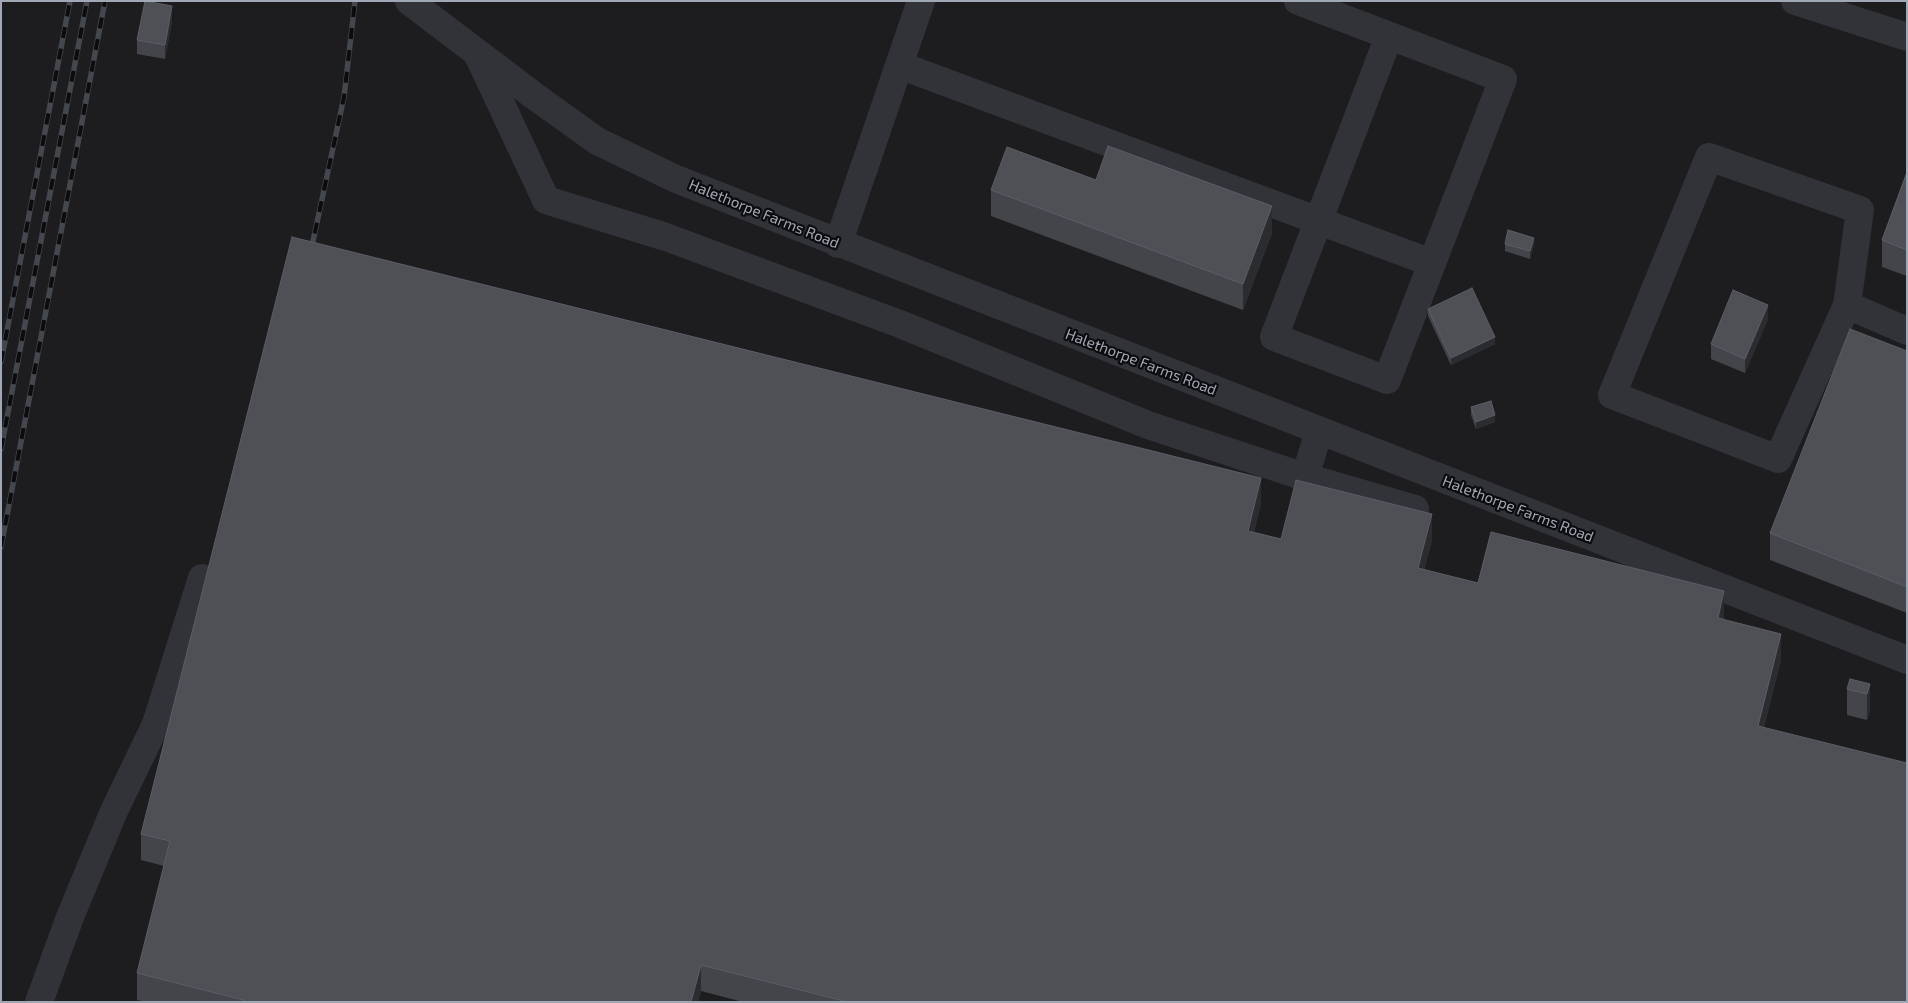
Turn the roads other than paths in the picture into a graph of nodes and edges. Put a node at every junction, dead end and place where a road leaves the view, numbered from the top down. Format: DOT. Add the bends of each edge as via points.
graph roads {
  1 [pos="408,1"];
  2 [pos="921,1"];
  3 [pos="1298,1"];
  4 [pos="1795,1"];
  5 [pos="1389,36"];
  6 [pos="1907,37"];
  7 [pos="476,52"];
  8 [pos="899,65"];
  9 [pos="1318,222"];
  10 [pos="838,244"];
  11 [pos="1432,264"];
  12 [pos="1847,305"];
  13 [pos="1907,331"];
  14 [pos="1319,431"];
  15 [pos="1304,476"];
  16 [pos="1415,509"];
  17 [pos="202,578"];
  18 [pos="1907,660"];
  19 [pos="39,1002"];
  1 -- 7 [label="street, Halethorpe Farms Road"];
  2 -- 8 [label="street"];
  3 -- 5 [label="street"];
  4 -- 6 [label="street"];
  5 -- 9 [label="street"];
  5 -- 11 [label="street" via="1503,79"];
  7 -- 10 [label="street, Halethorpe Farms Road" via="597,141 676,179"];
  7 -- 15 [label="street" via="546,200 666,237 900,324 1148,426"];
  8 -- 9 [label="street"];
  8 -- 10 [label="street"];
  9 -- 11 [label="street"];
  9 -- 11 [label="street" via="1274,337 1387,380"];
  10 -- 14 [label="street, Halethorpe Farms Road"];
  12 -- 12 [label="street" via="1860,210 1709,157 1612,395 1778,459"];
  12 -- 13 [label="street"];
  14 -- 15 [label="street"];
  14 -- 18 [label="street, Halethorpe Farms Road"];
  15 -- 16 [label="street"];
  17 -- 19 [label="street" via="156,724 114,811"];
}
